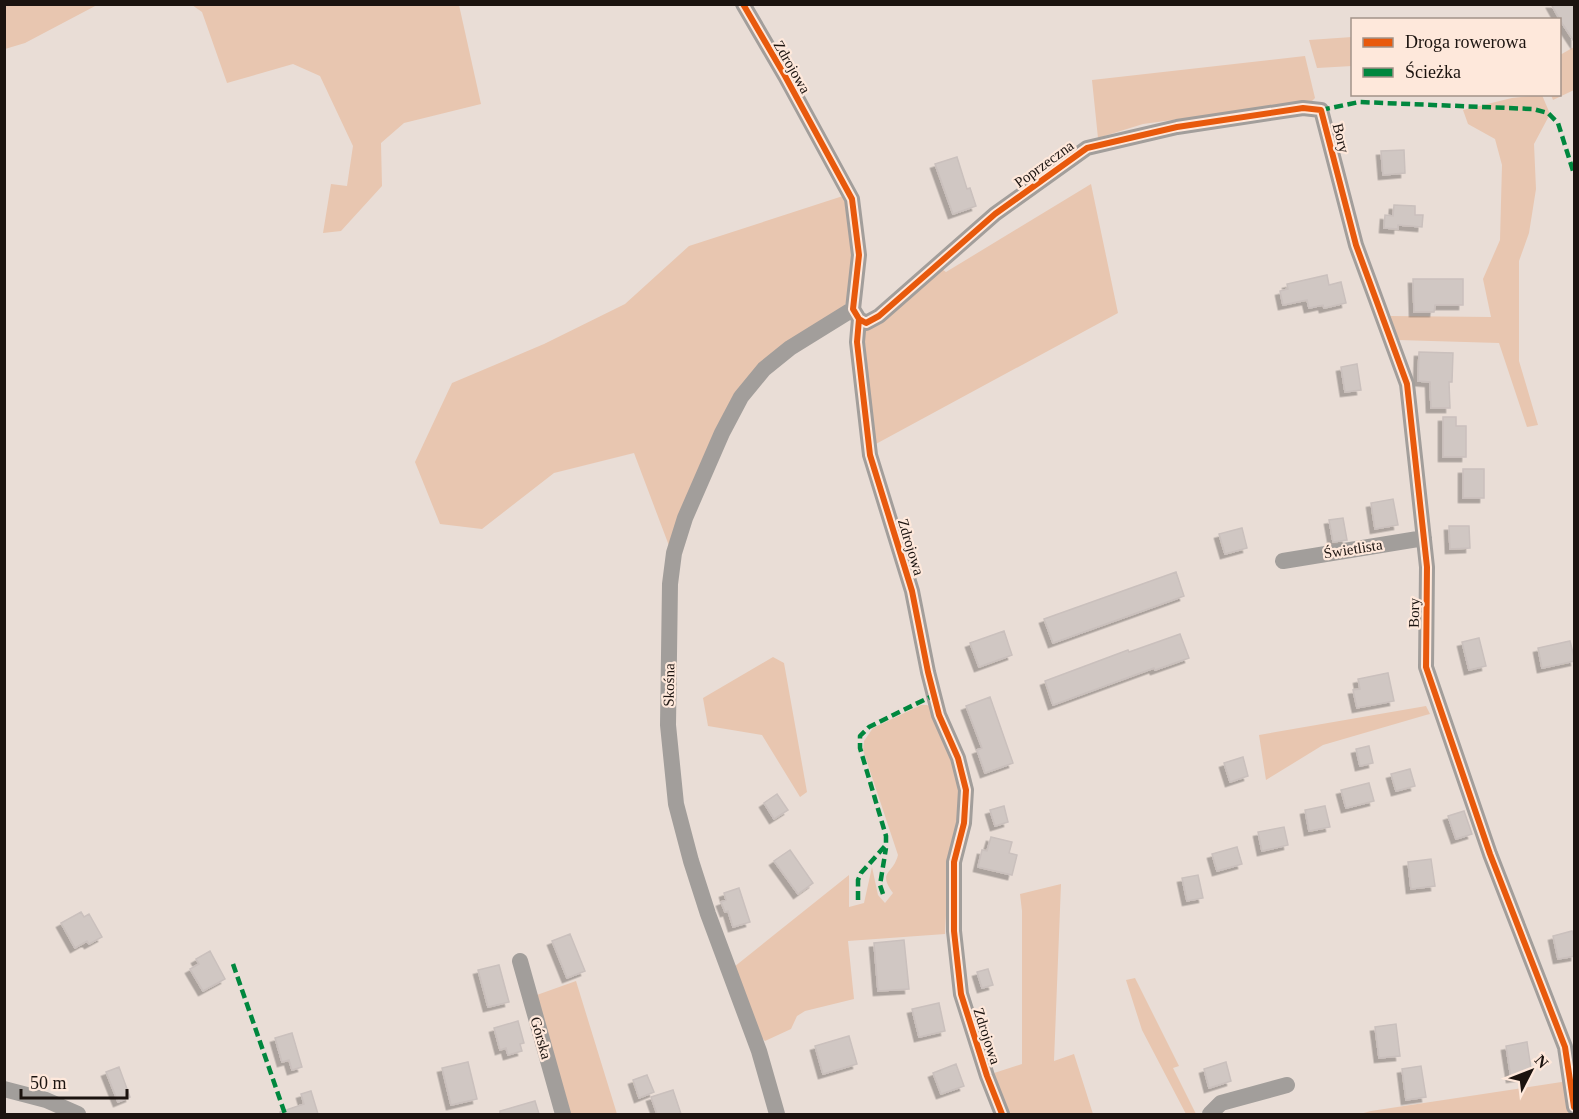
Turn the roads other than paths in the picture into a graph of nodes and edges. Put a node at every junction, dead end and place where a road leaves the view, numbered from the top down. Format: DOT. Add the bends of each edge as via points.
graph roads {
  1 [pos="743,4"];
  2 [pos="1321,110"];
  3 [pos="856,314"];
  4 [pos="1424,538"];
  5 [pos="1283,561"];
  6 [pos="520,961"];
  7 [pos="1287,1085"];
  8 [pos="4,1089"];
  9 [pos="1575,1107"];
  10 [pos="78,1114"];
  11 [pos="563,1114"];
  12 [pos="777,1114"];
  13 [pos="1002,1114"];
  14 [pos="1210,1114"];
  1 -- 3 [label="street, Zdrojowa" via="852,199 859,255"];
  2 -- 3 [label="street, Poprzeczna" via="1303,108 1177,127 1087,148 995,214 879,316 866,323"];
  2 -- 4 [label="street, Bory" via="1356,245 1407,384"];
  3 -- 12 [label="street, Skośna" via="821,327 782,355 764,369 741,397 686,518 674,553 670,584 668,725 676,804 691,861 759,1051"];
  3 -- 13 [label="street, Zdrojowa" via="870,455 912,591 939,715 958,758 966,790 964,822 954,862 954,931 961,994"];
  4 -- 5 [label="street, Świetlista"];
  4 -- 9 [label="street, Bory" via="1426,667 1487,847 1565,1047"];
  6 -- 11 [label="street, Górska"];
  7 -- 14 [label="street" via="1221,1103"];
  8 -- 10 [label="street" via="46,1100"];
}
